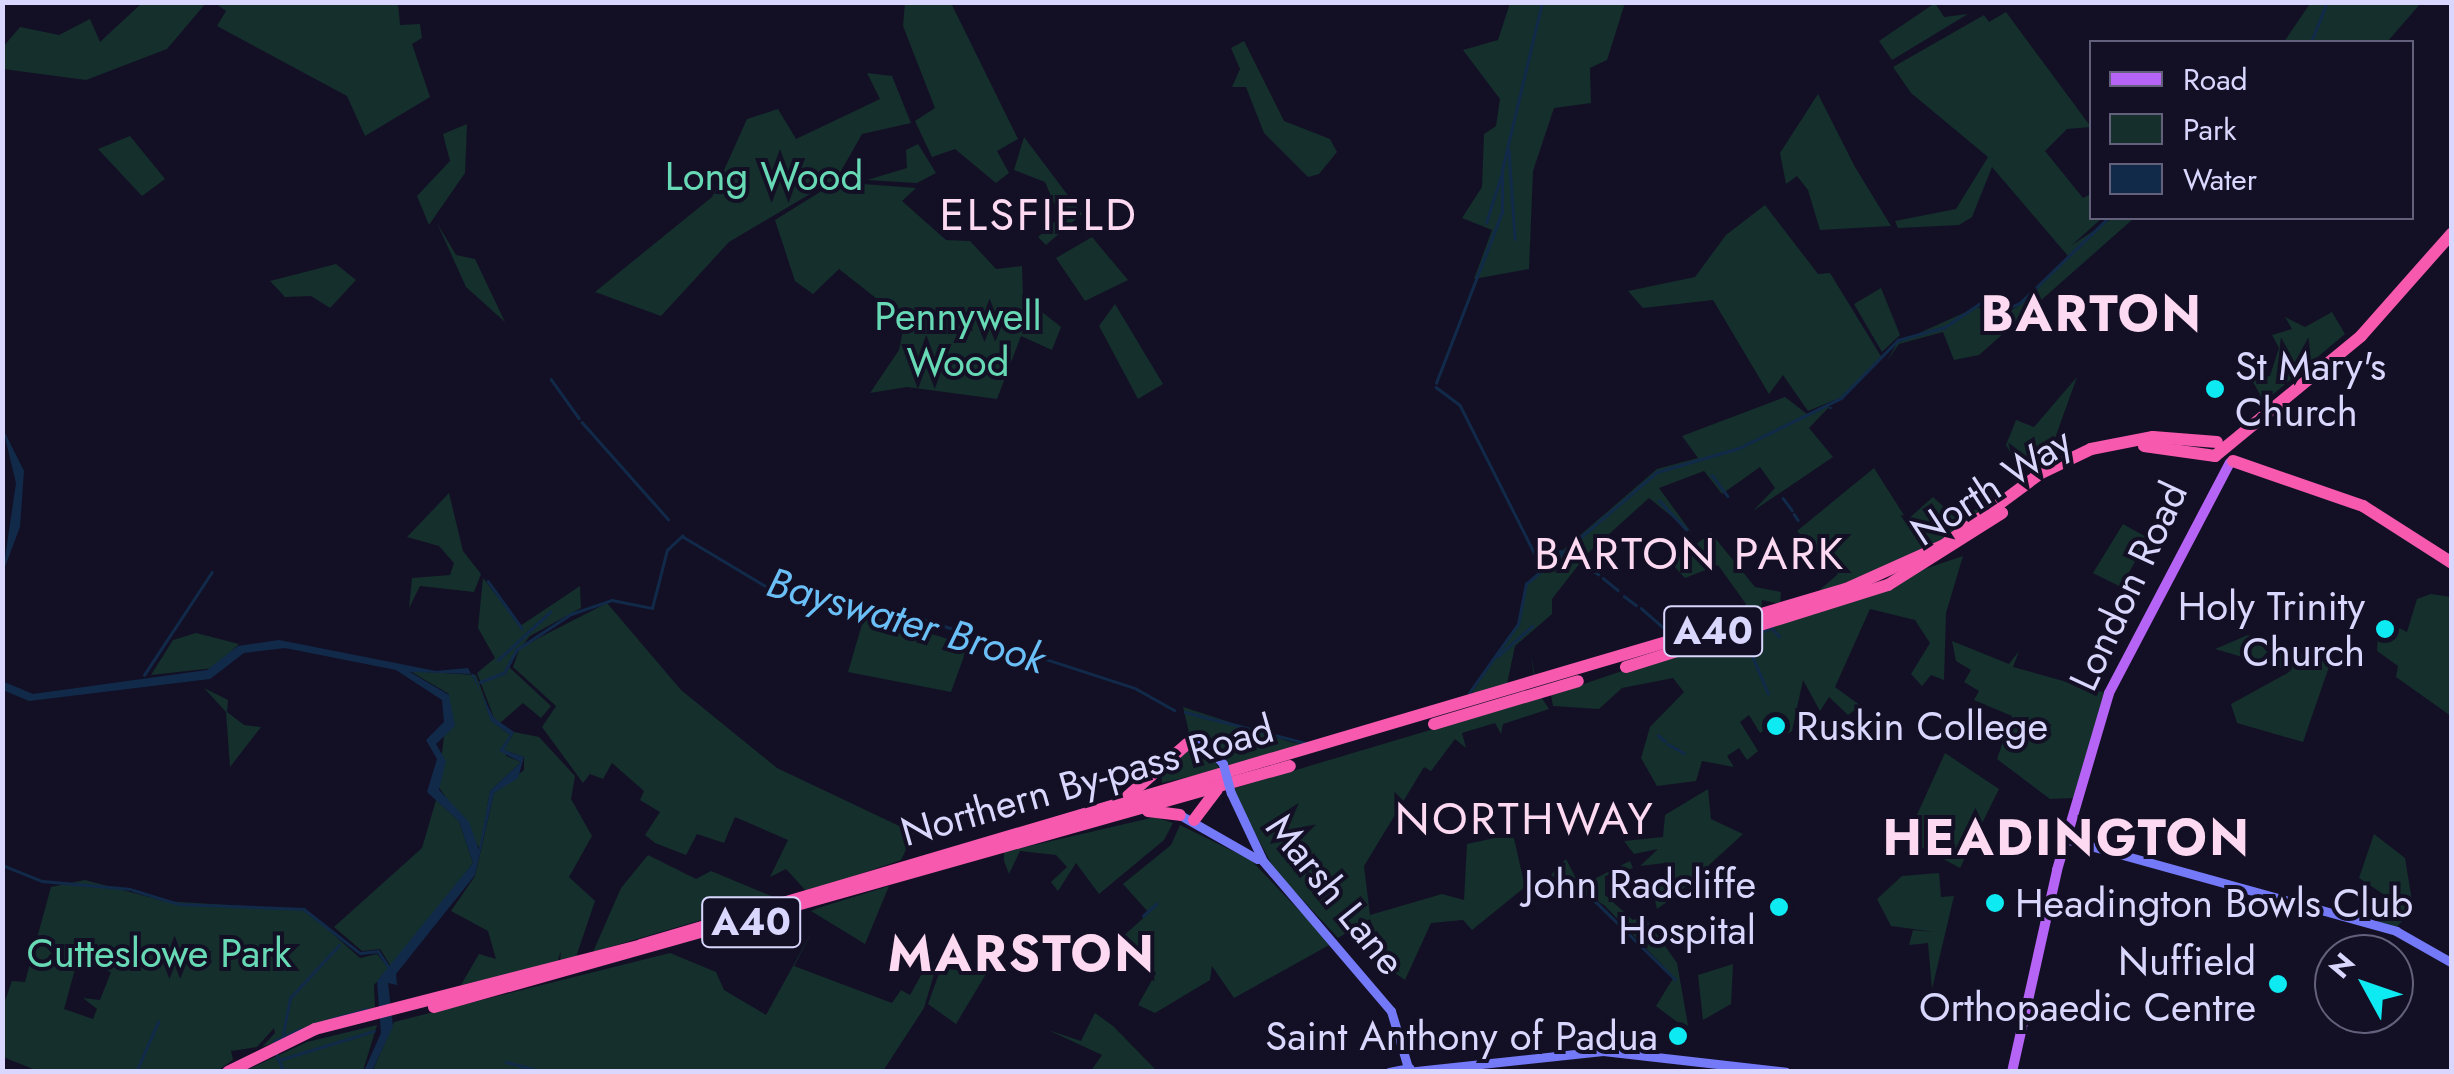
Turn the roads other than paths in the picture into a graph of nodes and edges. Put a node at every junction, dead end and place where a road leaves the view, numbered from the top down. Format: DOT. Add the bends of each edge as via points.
graph roads {
  1 [pos="2452,222"];
  2 [pos="2452,233"];
  3 [pos="2419,270"];
  4 [pos="2236,444"];
  5 [pos="2252,461"];
  6 [pos="2452,554"];
  7 [pos="2452,562"];
  8 [pos="1873,580"];
  9 [pos="1864,593"];
  10 [pos="1187,744"];
  11 [pos="1160,768"];
  12 [pos="1243,780"];
  13 [pos="1190,784"];
  14 [pos="1182,817"];
  15 [pos="1103,818"];
  16 [pos="1064,819"];
  17 [pos="1246,834"];
  18 [pos="2065,839"];
  19 [pos="1232,840"];
  20 [pos="1271,870"];
  21 [pos="2452,963"];
  22 [pos="395,1012"];
  23 [pos="1404,1067"];
  24 [pos="1432,1068"];
  25 [pos="232,1072"];
  26 [pos="1786,1072"];
  27 [pos="2012,1072"];
  1 -- 3 [label="highway"];
  2 -- 3 [label="highway"];
  3 -- 4 [label="highway, London Road"];
  3 -- 4 [label="highway, London Road"];
  4 -- 5 [label="highway"];
  4 -- 5 [label="highway" via="2244,445"];
  4 -- 7 [label="highway" via="2376,513"];
  4 -- 8 [label="highway, North Way / A40" via="2153,437 2081,452 1944,545"];
  4 -- 9 [label="highway, North Way / A40" via="2157,446 2089,458 1950,553"];
  4 -- 18 [label="main road, London Road" via="2121,663"];
  5 -- 6 [label="highway" via="2374,503"];
  8 -- 13 [label="highway, Northern By-pass Road / A40"];
  9 -- 12 [label="highway, Northern By-pass Road / A40"];
  10 -- 11 [label="highway"];
  10 -- 17 [label="main road, Marsh Lane, bridge" via="1207,746 1223,764"];
  11 -- 13 [label="highway" via="1160,785"];
  11 -- 16 [label="highway" via="1133,794"];
  12 -- 14 [label="highway"];
  12 -- 15 [label="highway, Northern By-pass Road / A40"];
  13 -- 16 [label="highway, Northern By-pass Road / A40"];
  14 -- 15 [label="highway"];
  14 -- 19 [label="main road"];
  15 -- 22 [label="highway, Northern By-pass Road / A40" via="602,967"];
  16 -- 22 [label="highway, Northern By-pass Road / A40"];
  17 -- 19 [label="main road"];
  17 -- 20 [label="main road, Marsh Lane"];
  18 -- 21 [label="main road" via="2398,932"];
  18 -- 27 [label="main road, London Road"];
  19 -- 20 [label="main road"];
  20 -- 23 [label="main road, Marsh Lane" via="1386,1004 1404,1045"];
  22 -- 25 [label="highway, Northern By-pass Road / A40" via="316,1032"];
  23 -- 24 [label="main road"];
  24 -- 26 [label="main road" via="1659,1054"];
}
